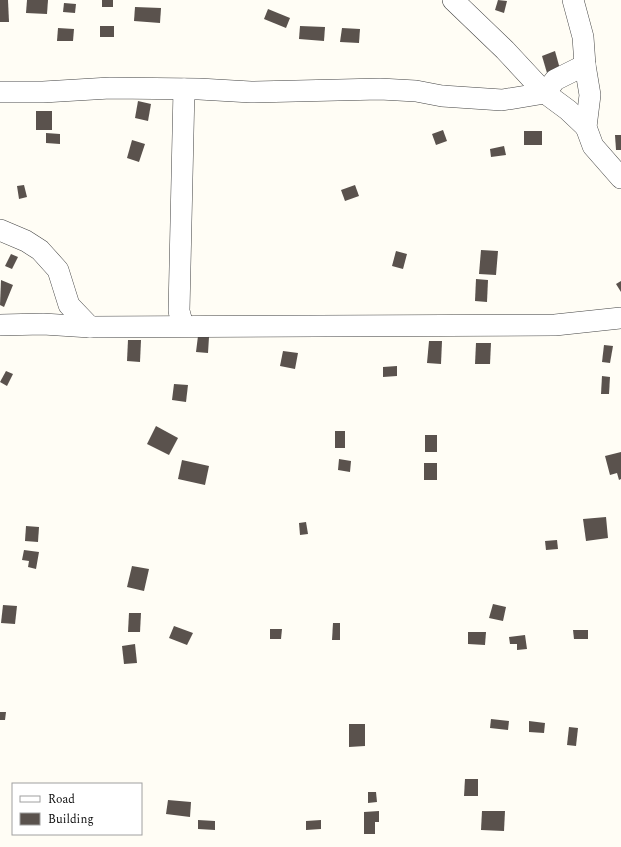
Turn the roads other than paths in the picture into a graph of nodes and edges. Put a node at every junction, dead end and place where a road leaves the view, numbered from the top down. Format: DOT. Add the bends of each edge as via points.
graph roads {
  1 [pos="453,0"];
  2 [pos="573,0"];
  3 [pos="585,64"];
  4 [pos="184,89"];
  5 [pos="0,92"];
  6 [pos="545,93"];
  7 [pos="586,126"];
  8 [pos="621,178"];
  9 [pos="0,230"];
  10 [pos="621,318"];
  11 [pos="0,325"];
  12 [pos="184,326"];
  13 [pos="90,327"];
  1 -- 6 [label="street"];
  2 -- 3 [label="street" via="583,37"];
  3 -- 6 [label="street" via="555,80"];
  3 -- 7 [label="street" via="590,95"];
  4 -- 5 [label="street" via="110,88"];
  4 -- 6 [label="street" via="259,92 391,89 502,100"];
  4 -- 12 [label="street" via="179,312"];
  6 -- 7 [label="street"];
  7 -- 8 [label="street" via="593,146"];
  9 -- 13 [label="street" via="40,250 58,270 69,305"];
  10 -- 12 [label="street" via="555,325"];
  11 -- 13 [label="street"];
  12 -- 13 [label="street"];
}
